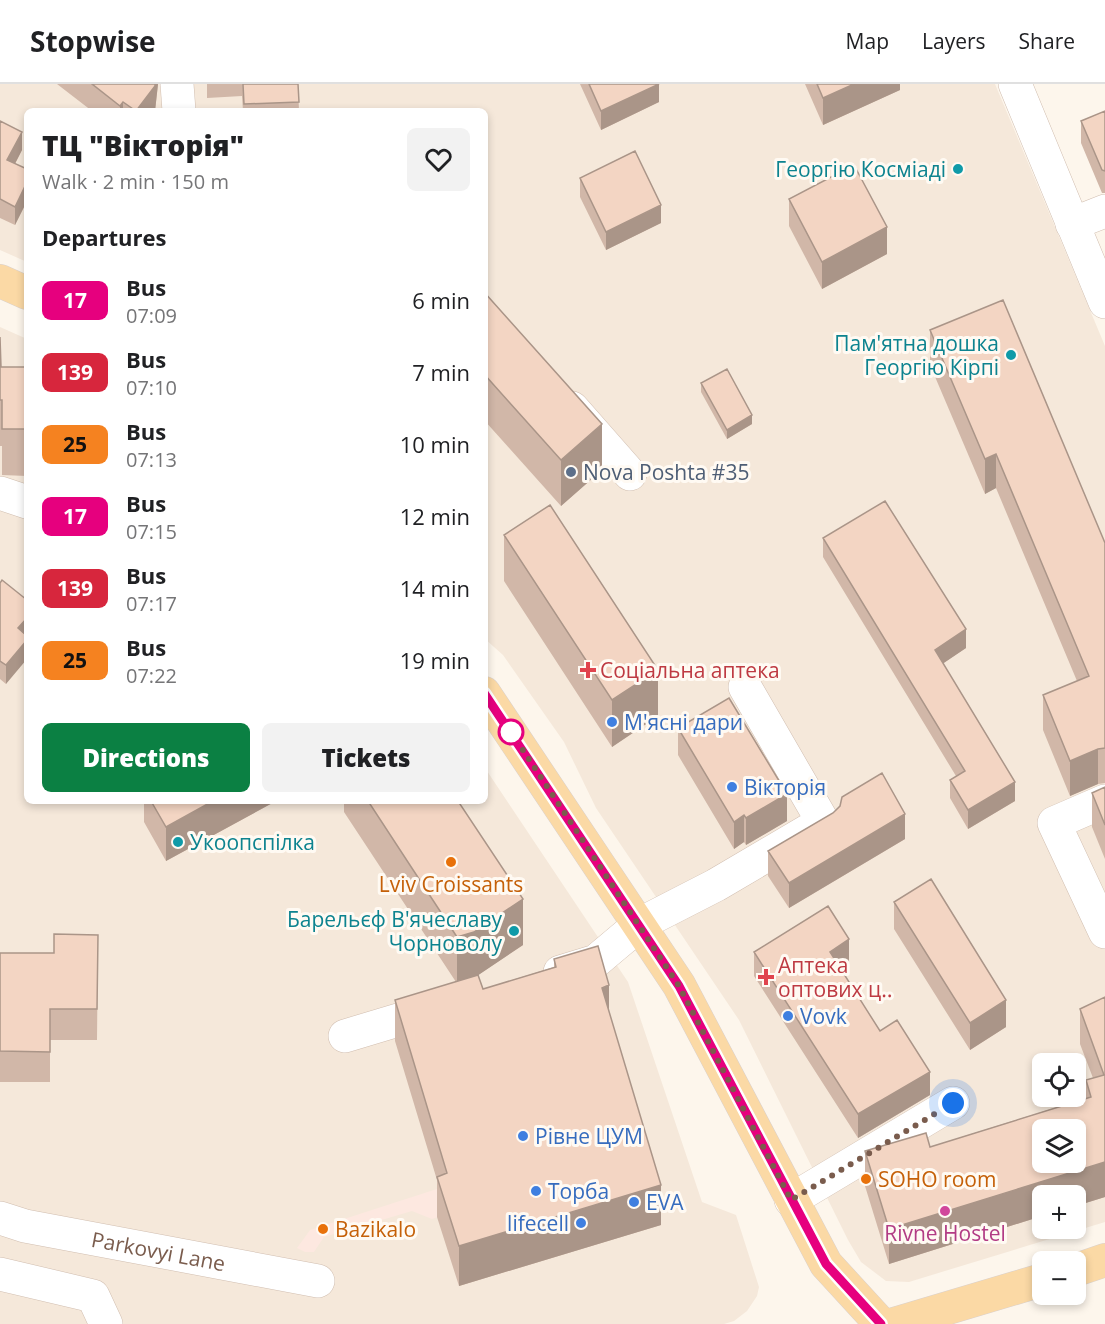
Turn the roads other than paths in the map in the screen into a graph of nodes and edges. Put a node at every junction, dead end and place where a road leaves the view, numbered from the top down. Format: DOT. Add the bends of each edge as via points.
graph roads {
  1 [pos="177,84"];
  2 [pos="1015,84"];
  3 [pos="179,108"];
  4 [pos="1105,211"];
  5 [pos="1072,224"];
  6 [pos="0,281"];
  7 [pos="24,292"];
  8 [pos="1105,302"];
  9 [pos="554,386"];
  10 [pos="630,474"];
  11 [pos="0,493"];
  12 [pos="24,501"];
  13 [pos="745,687"];
  14 [pos="488,699"];
  15 [pos="1105,801"];
  16 [pos="640,924"];
  17 [pos="1105,932"];
  18 [pos="527,981"];
  19 [pos="470,998"];
  20 [pos="345,1036"];
  21 [pos="953,1103"];
  22 [pos="791,1200"];
  23 [pos="0,1218"];
  24 [pos="1105,1260"];
  25 [pos="1086,1267"];
  26 [pos="0,1274"];
  27 [pos="318,1281"];
  28 [pos="1032,1283"];
  29 [pos="106,1324"];
  30 [pos="881,1324"];
  31 [pos="894,1324"];
  1 -- 3 [label="street"];
  2 -- 5 [label="street"];
  4 -- 5 [label="street"];
  5 -- 8 [label="street"];
  6 -- 7 [label="main road"];
  9 -- 10 [label="street"];
  11 -- 12 [label="street"];
  13 -- 16 [label="street" via="823,822"];
  14 -- 16 [label="main road"];
  15 -- 17 [label="street" via="1054,823"];
  16 -- 18 [label="street" via="596,961"];
  16 -- 22 [label="main road" via="679,986"];
  19 -- 20 [label="street"];
  21 -- 22 [label="street"];
  22 -- 30 [label="main road" via="826,1264"];
  23 -- 27 [label="street, Parkovyi Lane"];
  24 -- 25 [label="main road"];
  26 -- 29 [label="street" via="93,1296"];
  28 -- 31 [label="main road"];
}
